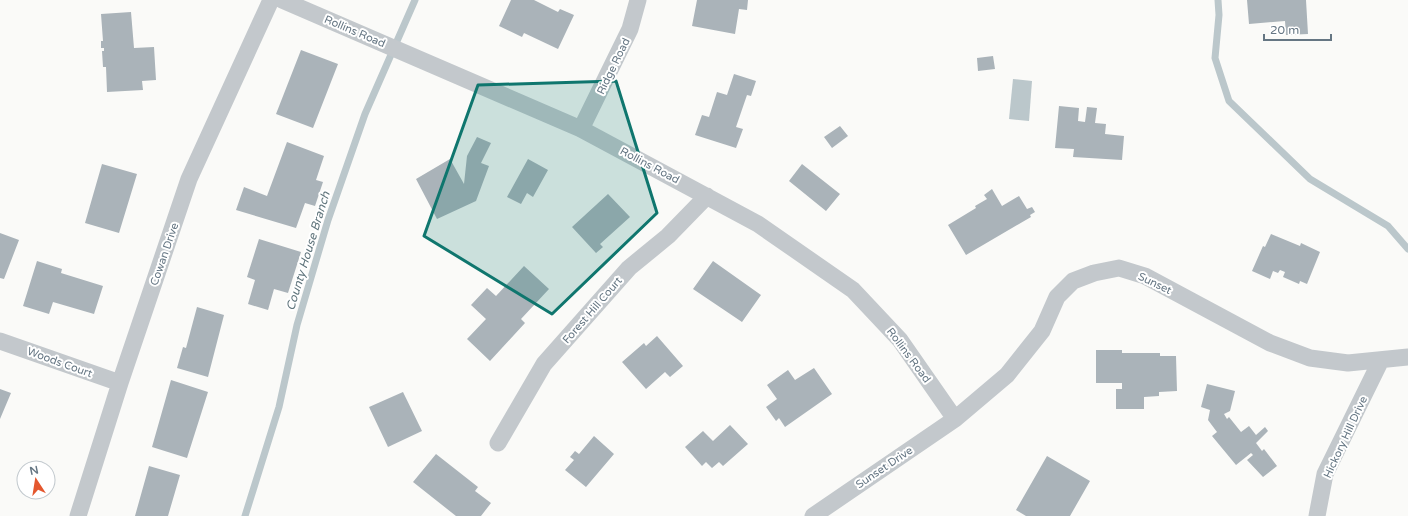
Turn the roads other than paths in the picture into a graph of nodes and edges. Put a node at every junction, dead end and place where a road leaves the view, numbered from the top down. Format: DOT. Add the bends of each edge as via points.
graph roads {
  1 [pos="271,0"];
  2 [pos="282,0"];
  3 [pos="638,0"];
  4 [pos="581,129"];
  5 [pos="708,196"];
  6 [pos="0,341"];
  7 [pos="1408,357"];
  8 [pos="1381,360"];
  9 [pos="120,383"];
  10 [pos="956,419"];
  11 [pos="498,443"];
  12 [pos="78,516"];
  13 [pos="813,516"];
  14 [pos="1317,516"];
  1 -- 9 [label="street, Cowan Drive" via="189,179"];
  2 -- 4 [label="street, Rollins Road"];
  3 -- 4 [label="street, Ridge Road" via="630,29"];
  4 -- 5 [label="street, Rollins Road"];
  5 -- 10 [label="street, Rollins Road" via="758,224 853,290 900,340"];
  5 -- 11 [label="street, Forest Hill Court" via="668,236 629,268 544,364"];
  6 -- 9 [label="street, Woods Court"];
  7 -- 8 [label="street, Sunset"];
  8 -- 10 [label="street, Sunset" via="1348,363 1310,358 1270,343 1145,276 1119,268 1094,272 1073,281 1058,297 1042,331 1007,375"];
  8 -- 14 [label="street, Hickory Hill Drive" via="1325,474"];
  9 -- 12 [label="street, Cowan Drive"];
  10 -- 13 [label="street, Sunset Drive"];
}
